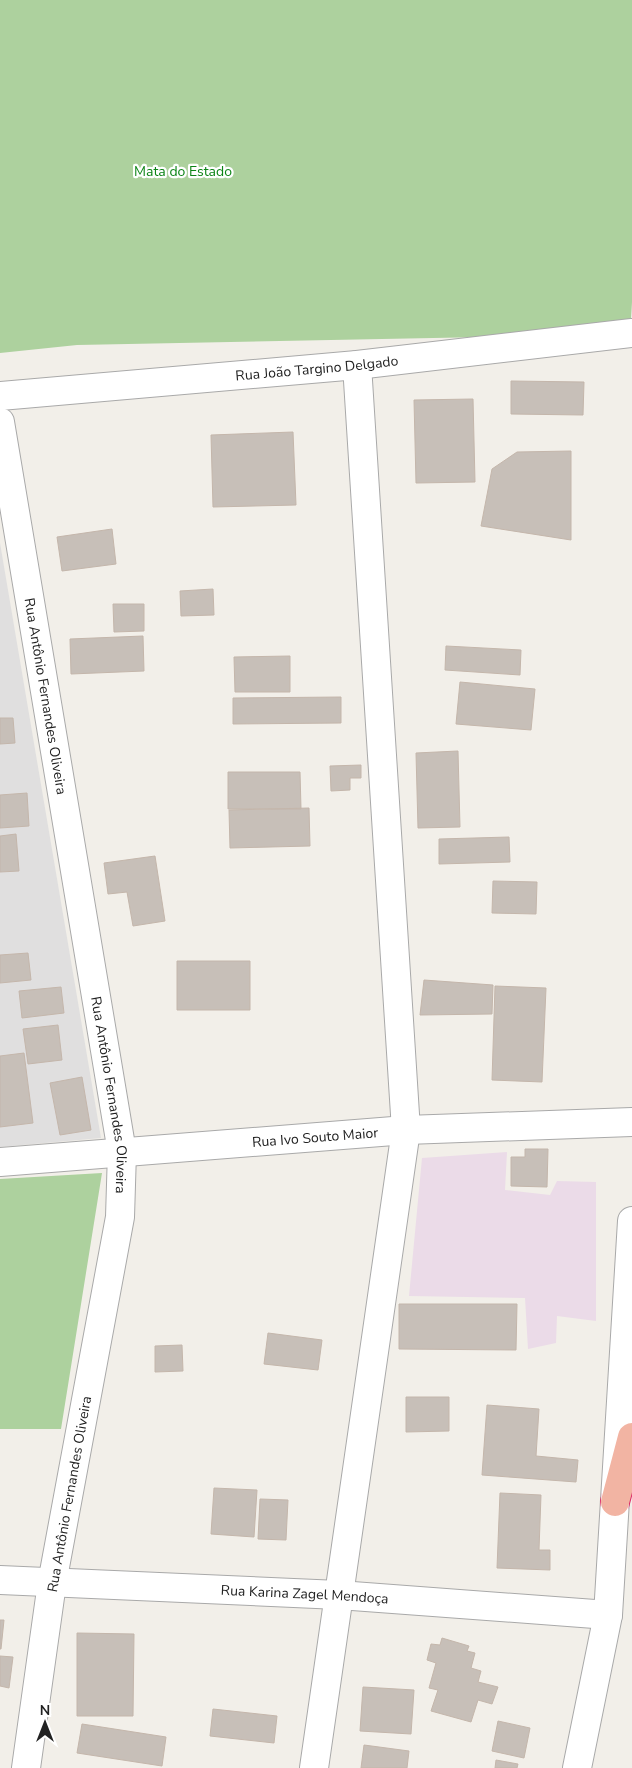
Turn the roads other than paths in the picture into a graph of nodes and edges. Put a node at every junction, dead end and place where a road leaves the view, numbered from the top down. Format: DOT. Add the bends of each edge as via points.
graph roads {
  1 [pos="632,334"];
  2 [pos="357,364"];
  3 [pos="0,396"];
  4 [pos="0,422"];
  5 [pos="632,1122"];
  6 [pos="406,1130"];
  7 [pos="122,1152"];
  8 [pos="0,1162"];
  9 [pos="632,1221"];
  10 [pos="632,1437"];
  11 [pos="615,1502"];
  12 [pos="0,1580"];
  13 [pos="52,1583"];
  14 [pos="339,1595"];
  15 [pos="608,1616"];
  16 [pos="26,1768"];
  17 [pos="314,1768"];
  18 [pos="577,1768"];
  1 -- 2 [label="street, Rua João Targino Delgado"];
  2 -- 3 [label="street, Rua João Targino Delgado"];
  2 -- 6 [label="street"];
  4 -- 7 [label="street, Rua Antônio Fernandes Oliveira"];
  5 -- 6 [label="street, Rua Ivo Souto Maior"];
  6 -- 7 [label="street, Rua Ivo Souto Maior"];
  6 -- 14 [label="street"];
  7 -- 8 [label="street, Rua Ivo Souto Maior"];
  7 -- 13 [label="street, Rua Antônio Fernandes Oliveira" via="120,1217"];
  9 -- 11 [label="street"];
  10 -- 11 [label="highway"];
  11 -- 15 [label="street"];
  12 -- 13 [label="street, Rua Karina Zagel Mendoça"];
  13 -- 14 [label="street, Rua Karina Zagel Mendoça"];
  13 -- 16 [label="street, Rua Antônio Fernandes Oliveira"];
  14 -- 15 [label="street, Rua Karina Zagel Mendoça"];
  14 -- 17 [label="street"];
  15 -- 18 [label="street"];
}
